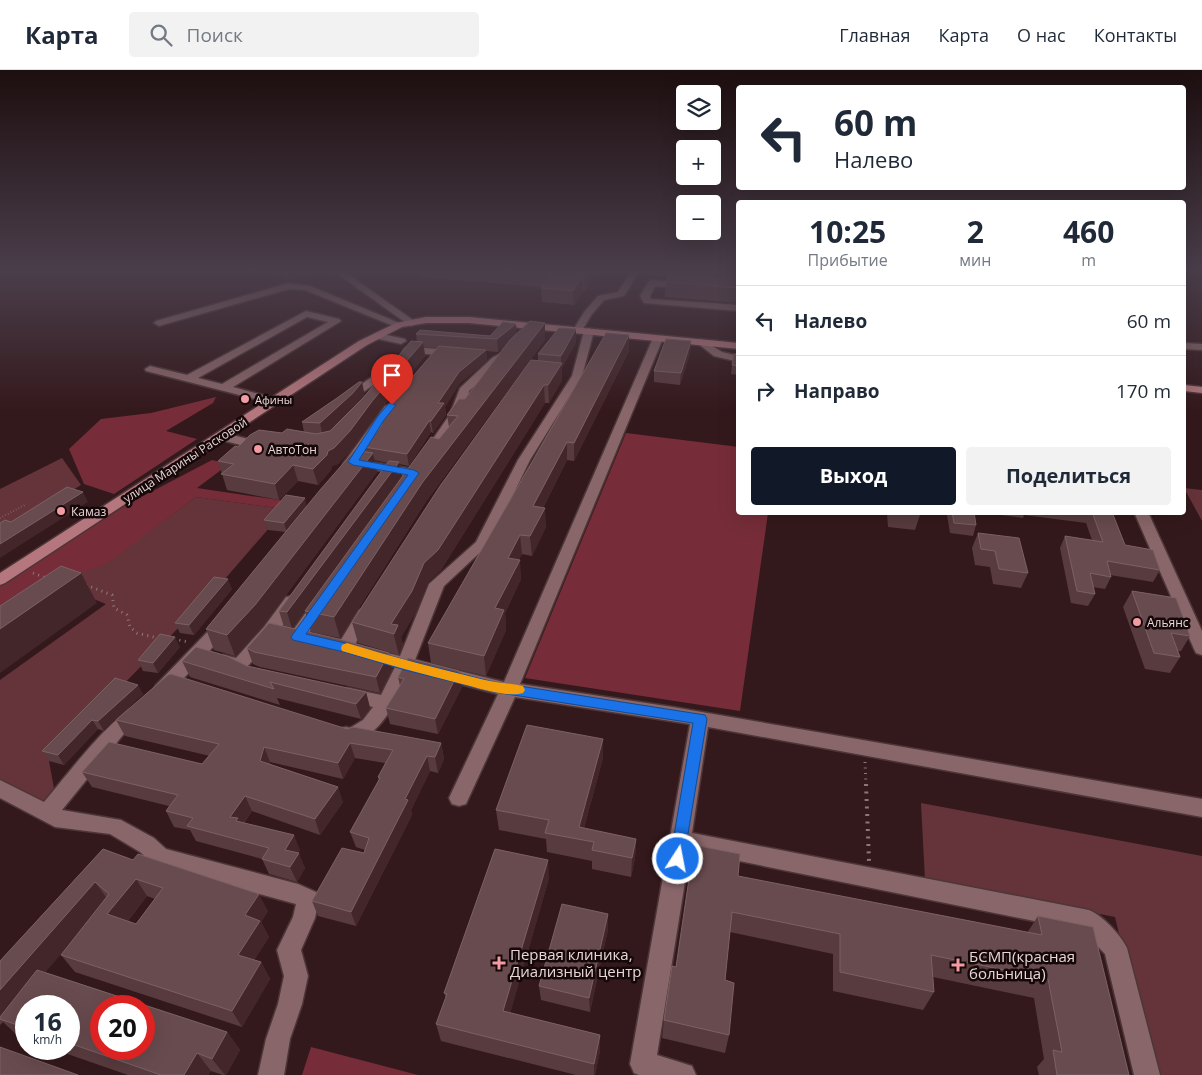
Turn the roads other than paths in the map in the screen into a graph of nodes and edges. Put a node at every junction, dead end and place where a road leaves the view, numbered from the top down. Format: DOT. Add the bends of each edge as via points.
graph roads {
  1 [pos="180,317"];
  2 [pos="301,317"];
  3 [pos="318,317"];
  4 [pos="379,317"];
  5 [pos="403,317"];
  6 [pos="587,317"];
  7 [pos="159,323"];
  8 [pos="412,323"];
  9 [pos="399,325"];
  10 [pos="534,326"];
  11 [pos="584,331"];
  12 [pos="378,336"];
  13 [pos="658,338"];
  14 [pos="401,341"];
  15 [pos="701,342"];
  16 [pos="736,346"];
  17 [pos="1186,346"];
  18 [pos="1202,348"];
  19 [pos="437,352"];
  20 [pos="464,354"];
  21 [pos="483,356"];
  22 [pos="501,357"];
  23 [pos="402,359"];
  24 [pos="736,359"];
  25 [pos="425,367"];
  26 [pos="150,369"];
  27 [pos="190,378"];
  28 [pos="223,388"];
  29 [pos="1186,388"];
  30 [pos="1202,390"];
  31 [pos="400,396"];
  32 [pos="371,398"];
  33 [pos="274,401"];
  34 [pos="341,403"];
  35 [pos="221,436"];
  36 [pos="256,445"];
  37 [pos="353,462"];
  38 [pos="388,468"];
  39 [pos="339,470"];
  40 [pos="414,473"];
  41 [pos="377,483"];
  42 [pos="403,488"];
  43 [pos="1142,515"];
  44 [pos="0,580"];
  45 [pos="298,592"];
  46 [pos="325,598"];
  47 [pos="371,605"];
  48 [pos="231,617"];
  49 [pos="270,631"];
  50 [pos="297,637"];
  51 [pos="330,644"];
  52 [pos="1202,649"];
  53 [pos="202,650"];
  54 [pos="239,665"];
  55 [pos="405,665"];
  56 [pos="254,674"];
  57 [pos="510,688"];
  58 [pos="329,691"];
  59 [pos="386,703"];
  60 [pos="700,719"];
  61 [pos="333,730"];
  62 [pos="0,788"];
  63 [pos="459,798"];
  64 [pos="1202,808"];
  65 [pos="47,814"];
  66 [pos="681,840"];
  67 [pos="271,1075"];
  68 [pos="683,1075"];
  69 [pos="1146,1075"];
  1 -- 7 [label="street"];
  2 -- 27 [label="street"];
  3 -- 28 [label="street" via="336,321"];
  4 -- 9 [label="street"];
  5 -- 8 [label="street"];
  6 -- 11 [label="street"];
  8 -- 9 [label="main road, улица Марины Расковой"];
  8 -- 10 [label="main road, улица Марины Расковой" via="469,320"];
  9 -- 12 [label="main road, улица Марины Расковой"];
  10 -- 11 [label="main road, улица Марины Расковой" via="558,332"];
  10 -- 22 [label="street"];
  11 -- 13 [label="main road, улица Марины Расковой"];
  11 -- 55 [label="street" via="572,376 524,460 482,544 437,584"];
  12 -- 14 [label="street"];
  12 -- 33 [label="main road, улица Марины Расковой"];
  13 -- 15 [label="main road, улица Марины Расковой"];
  13 -- 57 [label="street"];
  15 -- 16 [label="main road, улица Марины Расковой"];
  15 -- 24 [label="street" via="722,357"];
  17 -- 18 [label="street"];
  19 -- 20 [label="street"];
  19 -- 23 [label="street" via="410,350"];
  19 -- 25 [label="street"];
  21 -- 22 [label="street"];
  22 -- 40 [label="street" via="464,390 465,396 459,408"];
  23 -- 32 [label="street"];
  23 -- 34 [label="street"];
  26 -- 27 [label="street"];
  27 -- 28 [label="street"];
  28 -- 33 [label="street"];
  29 -- 30 [label="main road"];
  31 -- 37 [label="street" via="381,418"];
  33 -- 35 [label="main road, улица Марины Расковой"];
  35 -- 36 [label="street"];
  35 -- 44 [label="main road, улица Марины Расковой"];
  37 -- 38 [label="street"];
  37 -- 39 [label="street"];
  38 -- 40 [label="street"];
  38 -- 41 [label="street"];
  40 -- 42 [label="street"];
  43 -- 52 [label="street"];
  45 -- 49 [label="street"];
  46 -- 50 [label="street"];
  47 -- 51 [label="street"];
  48 -- 53 [label="street"];
  49 -- 50 [label="street"];
  49 -- 54 [label="street"];
  50 -- 51 [label="street"];
  51 -- 55 [label="street"];
  53 -- 54 [label="street"];
  53 -- 65 [label="street" via="181,683 148,702 117,730"];
  54 -- 56 [label="street"];
  55 -- 57 [label="street"];
  55 -- 59 [label="street"];
  57 -- 60 [label="street"];
  57 -- 63 [label="street"];
  58 -- 59 [label="street"];
  59 -- 61 [label="street" via="369,725 352,736"];
  60 -- 64 [label="street"];
  60 -- 66 [label="street"];
  62 -- 65 [label="street"];
  65 -- 67 [label="street" via="55,818 114,826 147,845 160,858 308,899 304,918 290,950 296,976"];
  66 -- 68 [label="street" via="643,1064"];
  66 -- 69 [label="street" via="1089,921 1115,948"];
}
